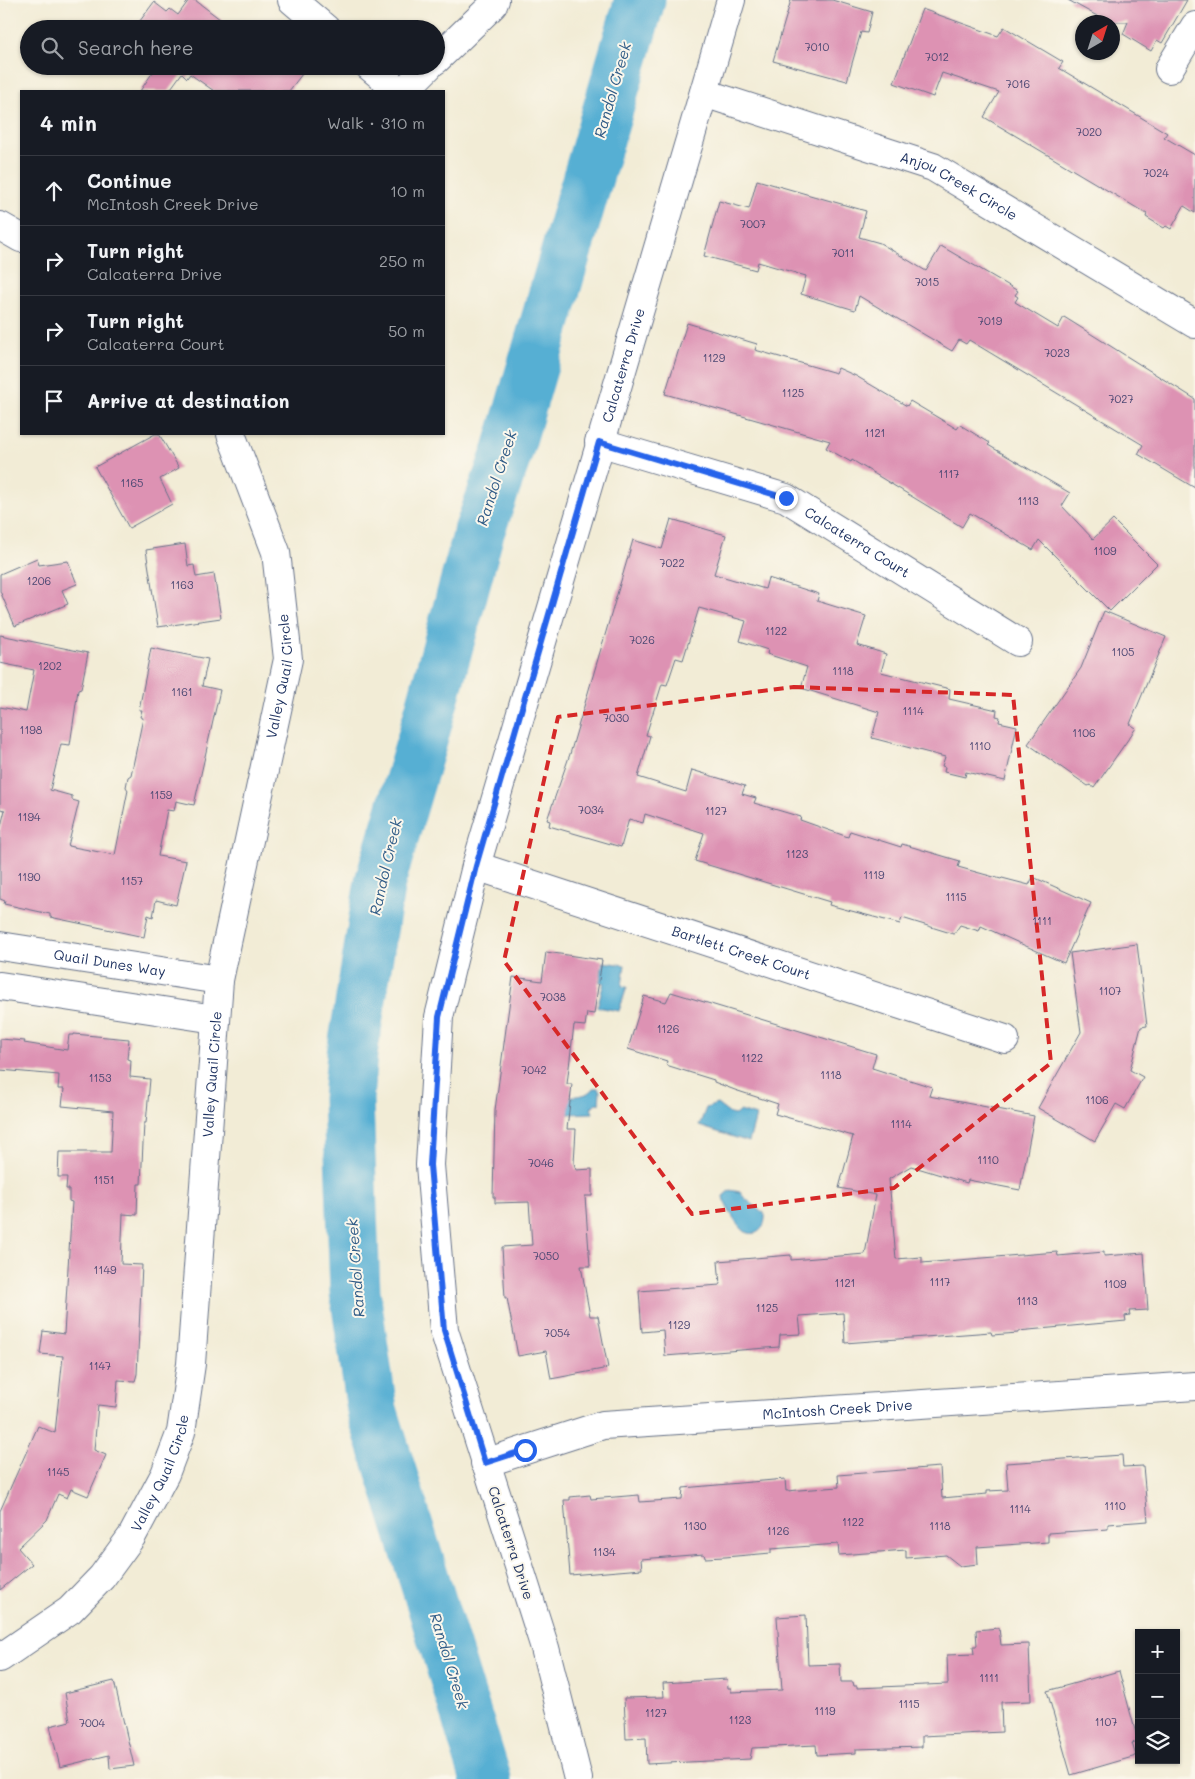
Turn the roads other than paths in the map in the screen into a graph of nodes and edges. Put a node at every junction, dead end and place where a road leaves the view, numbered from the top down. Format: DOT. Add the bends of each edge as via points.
graph roads {
  1 [pos="292,0"];
  2 [pos="495,0"];
  3 [pos="731,0"];
  4 [pos="315,20"];
  5 [pos="1195,26"];
  6 [pos="445,51"];
  7 [pos="1169,69"];
  8 [pos="380,75"];
  9 [pos="420,75"];
  10 [pos="398,90"];
  11 [pos="405,90"];
  12 [pos="704,93"];
  13 [pos="0,226"];
  14 [pos="20,237"];
  15 [pos="1195,324"];
  16 [pos="231,435"];
  17 [pos="599,442"];
  18 [pos="1018,642"];
  19 [pos="476,866"];
  20 [pos="0,946"];
  21 [pos="219,980"];
  22 [pos="0,986"];
  23 [pos="215,1019"];
  24 [pos="1005,1039"];
  25 [pos="1195,1386"];
  26 [pos="485,1463"];
  27 [pos="0,1658"];
  28 [pos="578,1779"];
  1 -- 4 [label="street"];
  2 -- 6 [label="street"];
  3 -- 12 [label="street, Calcaterra Drive"];
  5 -- 7 [label="street"];
  8 -- 10 [label="street"];
  9 -- 11 [label="street"];
  12 -- 15 [label="street, Anjou Creek Circle" via="932,167"];
  12 -- 17 [label="street, Calcaterra Drive"];
  13 -- 14 [label="street"];
  16 -- 21 [label="street, Valley Quail Circle" via="276,552 288,659"];
  17 -- 18 [label="street, Calcaterra Court" via="786,498"];
  17 -- 19 [label="street, Calcaterra Drive"];
  19 -- 24 [label="street, Bartlett Creek Court"];
  19 -- 26 [label="street, Calcaterra Drive" via="439,1017 430,1165 444,1330"];
  20 -- 21 [label="street, Quail Dunes Way"];
  21 -- 23 [label="street, Valley Quail Circle"];
  22 -- 23 [label="street"];
  23 -- 27 [label="street, Valley Quail Circle" via="191,1364 181,1432 165,1474 132,1536 102,1577 70,1610"];
  25 -- 26 [label="street, McIntosh Creek Drive" via="603,1425"];
  26 -- 28 [label="street, Calcaterra Drive" via="545,1648"];
}
